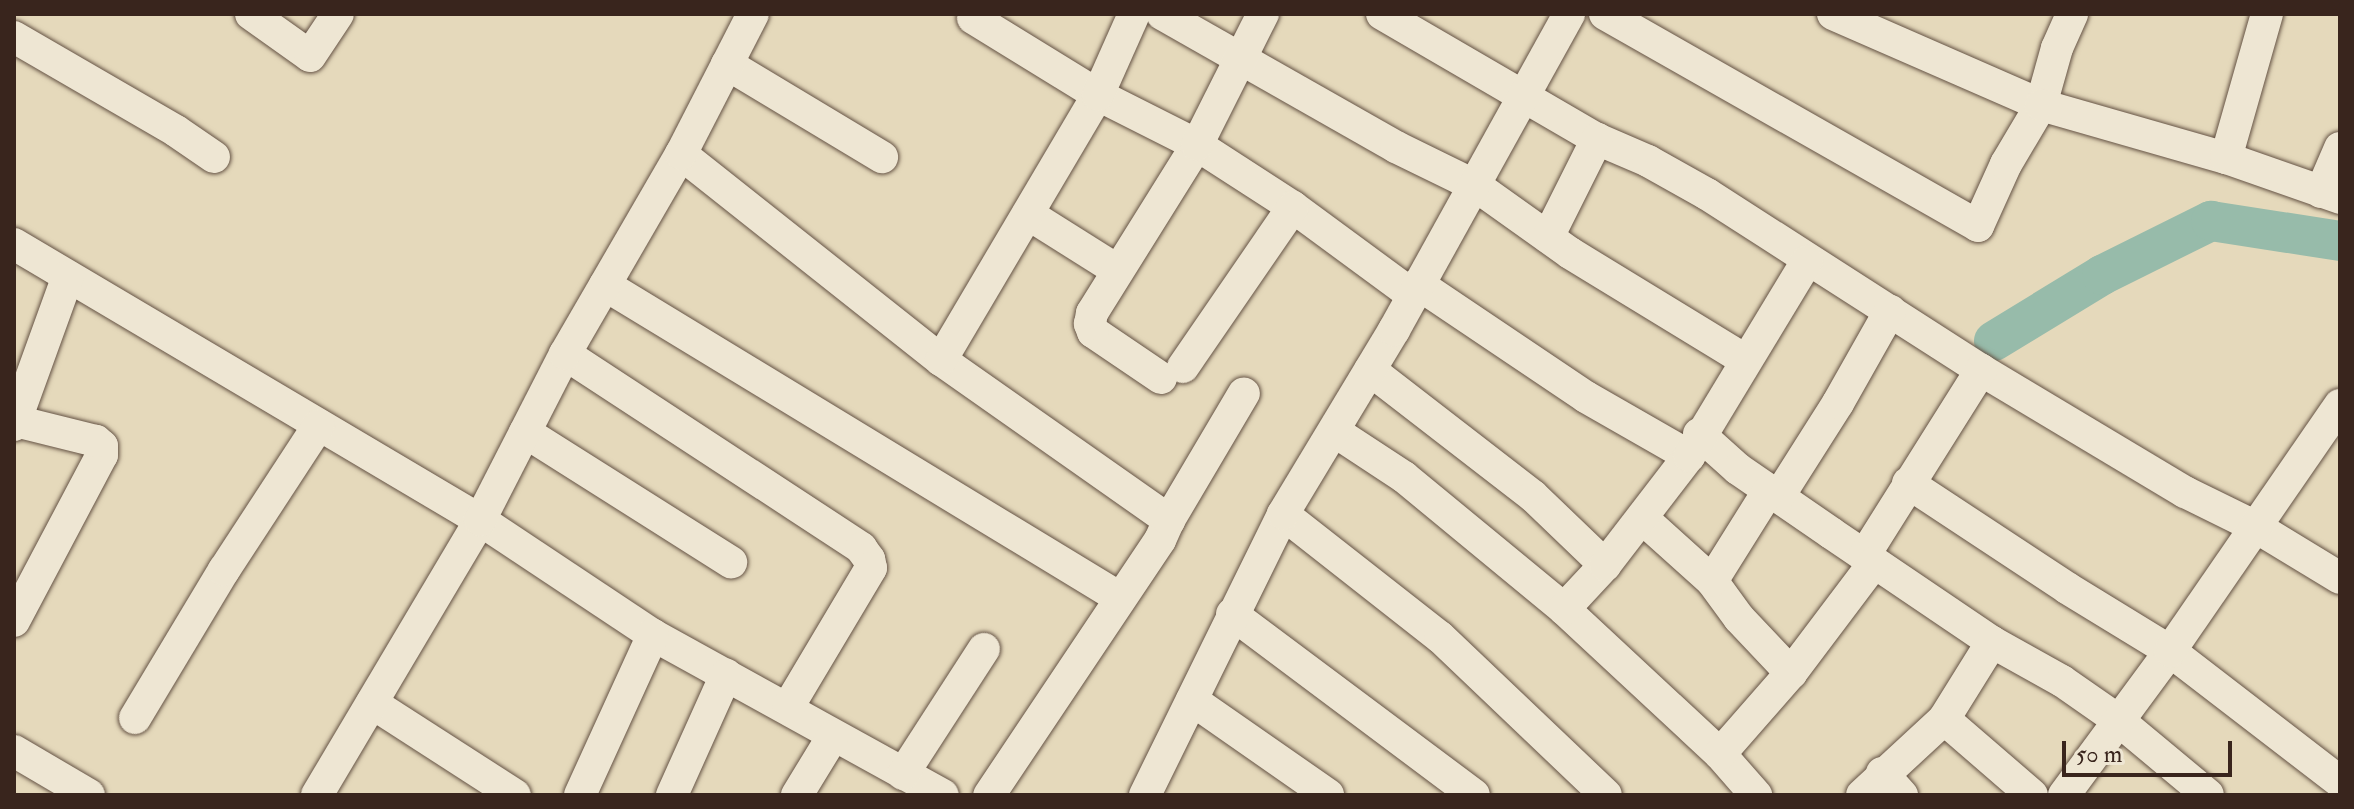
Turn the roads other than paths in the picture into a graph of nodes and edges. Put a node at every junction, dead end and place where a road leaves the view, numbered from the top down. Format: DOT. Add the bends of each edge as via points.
graph roads {
  1 [pos="251,14"];
  2 [pos="338,14"];
  3 [pos="753,14"];
  4 [pos="1134,14"];
  5 [pos="1162,14"];
  6 [pos="1263,14"];
  7 [pos="1569,14"];
  8 [pos="1605,14"];
  9 [pos="1833,14"];
  10 [pos="2072,14"];
  11 [pos="2267,14"];
  12 [pos="973,18"];
  13 [pos="1400,18"];
  14 [pos="14,37"];
  15 [pos="1240,56"];
  16 [pos="727,64"];
  17 [pos="1098,95"];
  18 [pos="1526,96"];
  19 [pos="2041,105"];
  20 [pos="1597,139"];
  21 [pos="1197,145"];
  22 [pos="2340,148"];
  23 [pos="681,154"];
  24 [pos="214,157"];
  25 [pos="882,157"];
  26 [pos="2226,158"];
  27 [pos="1476,186"];
  28 [pos="2331,195"];
  29 [pos="1293,207"];
  30 [pos="1028,214"];
  31 [pos="1548,237"];
  32 [pos="14,244"];
  33 [pos="1807,261"];
  34 [pos="1117,270"];
  35 [pos="68,276"];
  36 [pos="605,285"];
  37 [pos="1415,289"];
  38 [pos="1890,311"];
  39 [pos="565,354"];
  40 [pos="941,360"];
  41 [pos="1745,360"];
  42 [pos="1370,370"];
  43 [pos="1981,370"];
  44 [pos="1244,393"];
  45 [pos="2340,405"];
  46 [pos="15,423"];
  47 [pos="319,425"];
  48 [pos="1334,431"];
  49 [pos="525,432"];
  50 [pos="1694,445"];
  51 [pos="1908,483"];
  52 [pos="1774,493"];
  53 [pos="1283,514"];
  54 [pos="1642,518"];
  55 [pos="480,520"];
  56 [pos="1169,520"];
  57 [pos="2256,527"];
  58 [pos="1869,559"];
  59 [pos="731,562"];
  60 [pos="1605,565"];
  61 [pos="2340,578"];
  62 [pos="1712,581"];
  63 [pos="1120,598"];
  64 [pos="1564,609"];
  65 [pos="1232,614"];
  66 [pos="14,621"];
  67 [pos="653,635"];
  68 [pos="1992,642"];
  69 [pos="984,649"];
  70 [pos="2170,651"];
  71 [pos="1791,673"];
  72 [pos="726,675"];
  73 [pos="1192,700"];
  74 [pos="372,703"];
  75 [pos="788,707"];
  76 [pos="135,718"];
  77 [pos="1944,719"];
  78 [pos="2118,720"];
  79 [pos="833,736"];
  80 [pos="14,751"];
  81 [pos="1720,754"];
  82 [pos="903,774"];
  83 [pos="2340,782"];
  84 [pos="1882,788"];
  85 [pos="1151,793"];
  86 [pos="89,795"];
  87 [pos="317,795"];
  88 [pos="515,795"];
  89 [pos="580,795"];
  90 [pos="672,795"];
  91 [pos="797,795"];
  92 [pos="943,795"];
  93 [pos="989,795"];
  94 [pos="1328,795"];
  95 [pos="1474,795"];
  96 [pos="1606,795"];
  97 [pos="1756,795"];
  98 [pos="2032,795"];
  99 [pos="2064,795"];
  100 [pos="2208,795"];
  1 -- 2 [label="street" via="310,56"];
  3 -- 16 [label="street"];
  4 -- 17 [label="street"];
  5 -- 15 [label="street"];
  6 -- 15 [label="street"];
  7 -- 18 [label="street"];
  8 -- 19 [label="street" via="1978,226"];
  9 -- 19 [label="street"];
  10 -- 19 [label="street"];
  11 -- 26 [label="street"];
  12 -- 17 [label="street"];
  13 -- 18 [label="street"];
  14 -- 24 [label="street"];
  15 -- 21 [label="street"];
  15 -- 27 [label="street" via="1396,147"];
  16 -- 23 [label="street"];
  16 -- 25 [label="street"];
  17 -- 21 [label="street"];
  17 -- 30 [label="street"];
  18 -- 20 [label="street"];
  18 -- 27 [label="street"];
  19 -- 26 [label="street"];
  20 -- 31 [label="street"];
  20 -- 33 [label="street" via="1707,194"];
  21 -- 29 [label="street"];
  21 -- 34 [label="street"];
  22 -- 28 [label="street"];
  23 -- 36 [label="street"];
  23 -- 40 [label="street"];
  26 -- 28 [label="street"];
  27 -- 31 [label="street"];
  27 -- 37 [label="street"];
  29 -- 34 [label="street" via="1172,373 1093,332 1092,313"];
  29 -- 37 [label="street"];
  30 -- 34 [label="street"];
  30 -- 40 [label="street"];
  31 -- 41 [label="street"];
  32 -- 35 [label="street"];
  33 -- 38 [label="street"];
  33 -- 41 [label="street"];
  35 -- 46 [label="street"];
  35 -- 47 [label="street"];
  36 -- 39 [label="street"];
  36 -- 63 [label="street"];
  37 -- 42 [label="street"];
  37 -- 50 [label="street" via="1586,397"];
  38 -- 43 [label="street"];
  38 -- 52 [label="street" via="1838,403"];
  39 -- 49 [label="street"];
  39 -- 75 [label="street" via="861,548 869,559 871,568"];
  40 -- 56 [label="street"];
  41 -- 50 [label="street"];
  42 -- 48 [label="street"];
  42 -- 60 [label="street" via="1533,496"];
  43 -- 51 [label="street"];
  43 -- 57 [label="street" via="2185,492"];
  44 -- 56 [label="street"];
  45 -- 57 [label="street"];
  46 -- 66 [label="street" via="96,441 102,455"];
  47 -- 55 [label="street"];
  47 -- 76 [label="street"];
  48 -- 53 [label="street"];
  48 -- 64 [label="street" via="1404,477"];
  49 -- 55 [label="street"];
  49 -- 59 [label="street"];
  50 -- 52 [label="street"];
  50 -- 54 [label="street"];
  51 -- 58 [label="street"];
  51 -- 70 [label="street"];
  52 -- 58 [label="street"];
  52 -- 62 [label="street"];
  53 -- 65 [label="street"];
  53 -- 96 [label="street" via="1440,637"];
  54 -- 60 [label="street"];
  54 -- 62 [label="street"];
  55 -- 67 [label="street"];
  55 -- 74 [label="street"];
  56 -- 63 [label="street"];
  57 -- 61 [label="street"];
  57 -- 70 [label="street"];
  58 -- 68 [label="street"];
  58 -- 71 [label="street"];
  60 -- 64 [label="street"];
  62 -- 71 [label="street"];
  63 -- 93 [label="street"];
  64 -- 81 [label="street"];
  65 -- 73 [label="street"];
  65 -- 95 [label="street"];
  67 -- 72 [label="street"];
  67 -- 89 [label="street"];
  68 -- 77 [label="street"];
  68 -- 78 [label="street"];
  69 -- 82 [label="street"];
  70 -- 78 [label="street"];
  70 -- 83 [label="street"];
  71 -- 81 [label="street"];
  72 -- 75 [label="street"];
  72 -- 90 [label="street"];
  73 -- 85 [label="street"];
  73 -- 94 [label="street"];
  74 -- 87 [label="street"];
  74 -- 88 [label="street"];
  75 -- 79 [label="street"];
  77 -- 84 [label="street"];
  77 -- 98 [label="street"];
  78 -- 99 [label="street"];
  78 -- 100 [label="street"];
  79 -- 82 [label="street"];
  79 -- 91 [label="street"];
  80 -- 86 [label="street"];
  81 -- 97 [label="street"];
  82 -- 92 [label="street"];
}
